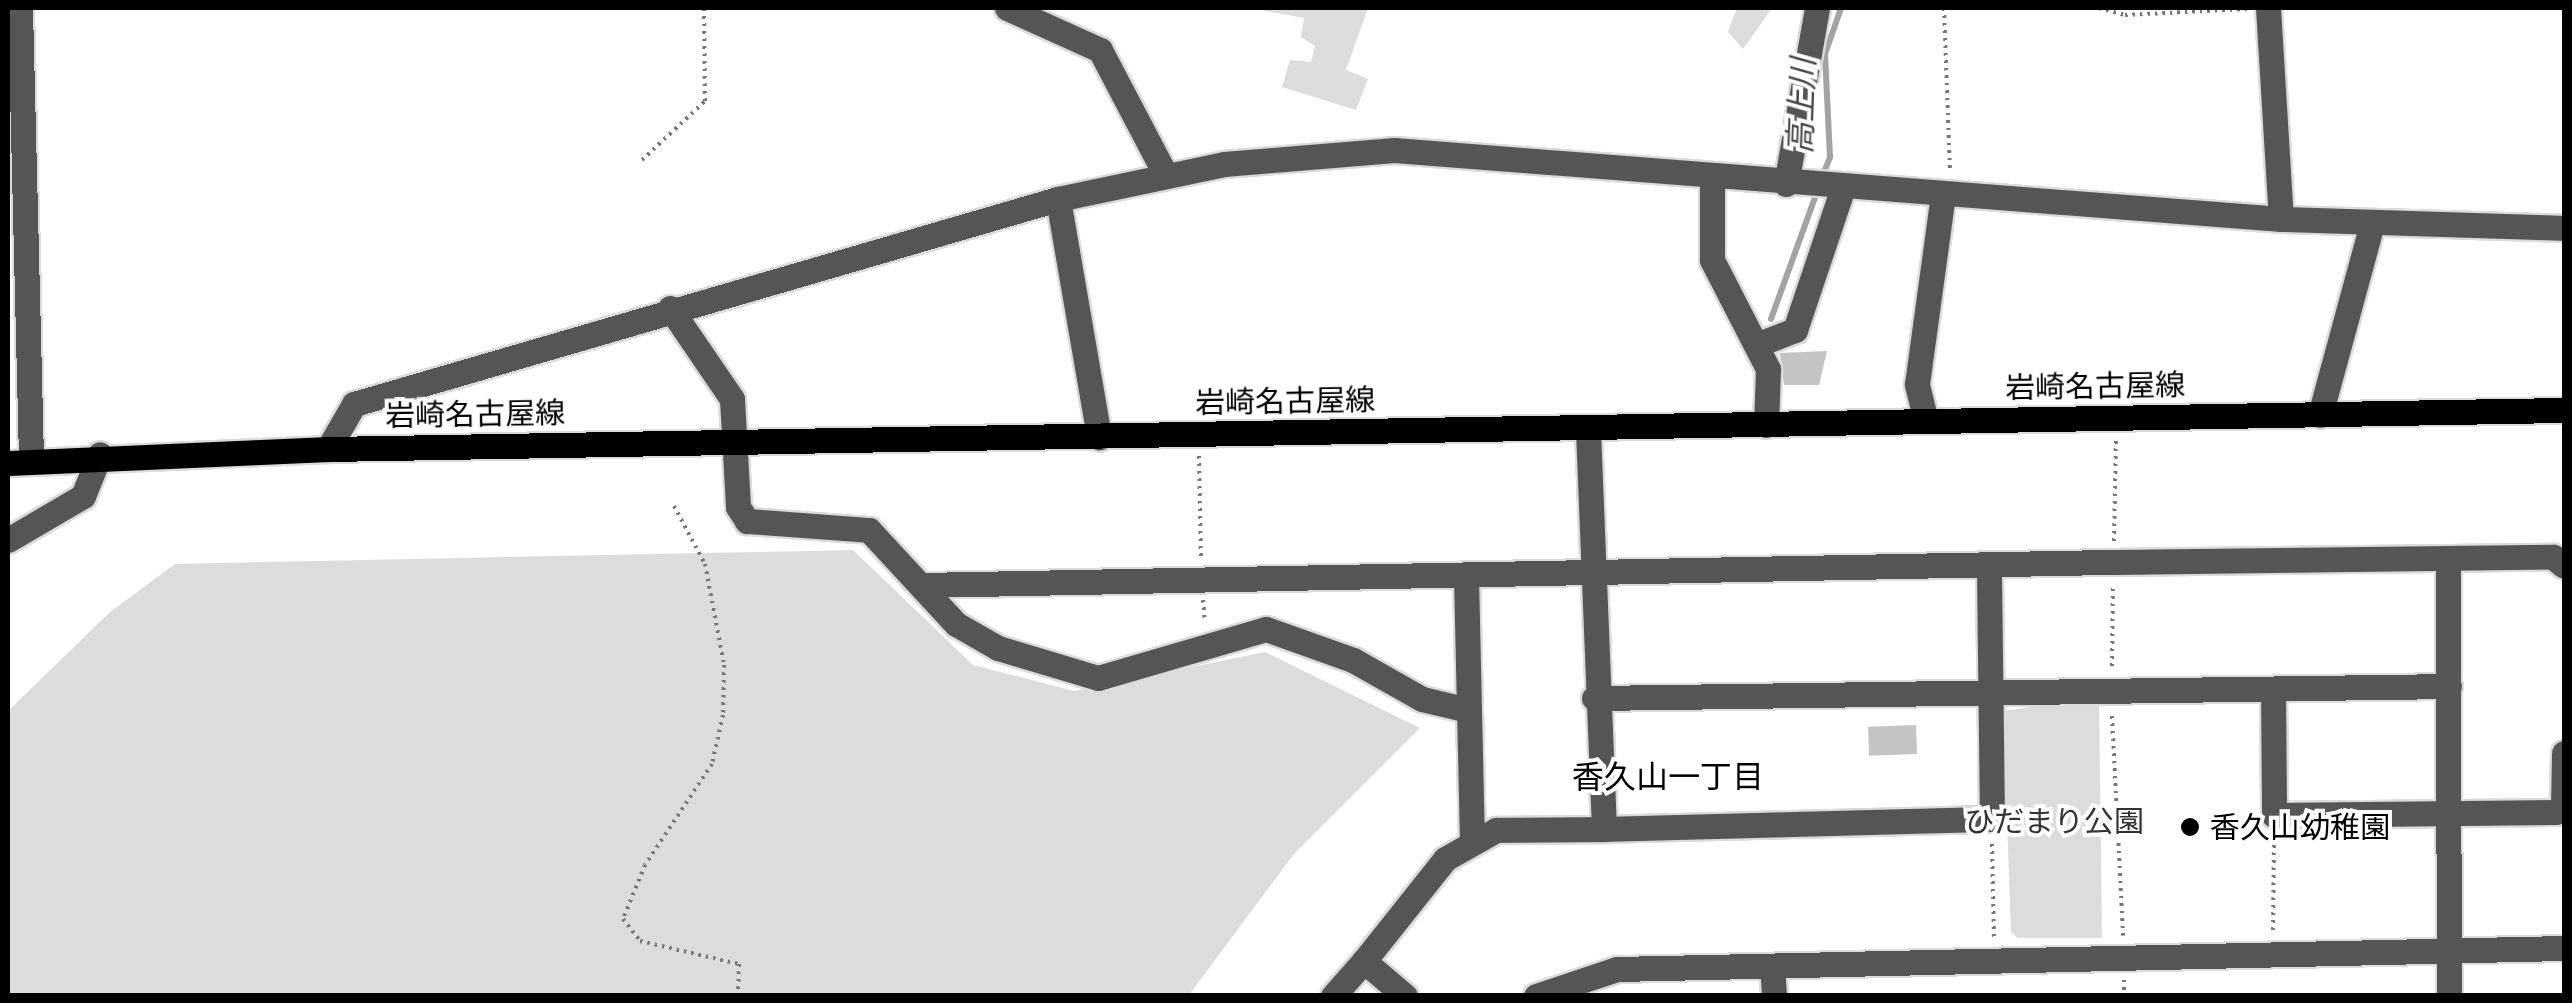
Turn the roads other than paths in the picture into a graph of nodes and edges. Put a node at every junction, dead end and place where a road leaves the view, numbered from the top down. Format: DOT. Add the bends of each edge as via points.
graph roads {
  1 [pos="20,8"];
  2 [pos="1008,8"];
  3 [pos="1818,8"];
  4 [pos="2264,8"];
  5 [pos="1165,174"];
  6 [pos="1712,178"];
  7 [pos="1817,186"];
  8 [pos="1947,195"];
  9 [pos="1058,200"];
  10 [pos="2281,220"];
  11 [pos="2372,224"];
  12 [pos="2564,228"];
  13 [pos="670,308"];
  14 [pos="1756,344"];
  15 [pos="2564,410"];
  16 [pos="2320,415"];
  17 [pos="1926,421"];
  18 [pos="1766,425"];
  19 [pos="1588,428"];
  20 [pos="1099,438"];
  21 [pos="737,442"];
  22 [pos="328,449"];
  23 [pos="100,454"];
  24 [pos="19,462"];
  25 [pos="8,540"];
  26 [pos="2448,560"];
  27 [pos="1989,566"];
  28 [pos="2564,566"];
  29 [pos="1592,570"];
  30 [pos="1466,578"];
  31 [pos="921,585"];
  32 [pos="2449,686"];
  33 [pos="2273,691"];
  34 [pos="1991,694"];
  35 [pos="1594,698"];
  36 [pos="1468,710"];
  37 [pos="2564,753"];
  38 [pos="2448,811"];
  39 [pos="1604,829"];
  40 [pos="1472,838"];
  41 [pos="2564,948"];
  42 [pos="2450,950"];
  43 [pos="1364,961"];
  44 [pos="1772,966"];
  45 [pos="1334,996"];
  46 [pos="1406,996"];
  47 [pos="1536,996"];
  48 [pos="1774,996"];
  49 [pos="2448,996"];
  1 -- 24 [label="street"];
  2 -- 5 [label="street" via="1100,50"];
  3 -- 7 [label="street"];
  4 -- 10 [label="street"];
  5 -- 6 [label="street" via="1394,150"];
  5 -- 9 [label="street"];
  6 -- 7 [label="street"];
  6 -- 14 [label="street" via="1712,260"];
  7 -- 8 [label="street"];
  7 -- 14 [label="street" via="1795,330"];
  8 -- 10 [label="street"];
  8 -- 17 [label="street" via="1917,384"];
  9 -- 13 [label="street"];
  9 -- 20 [label="street"];
  10 -- 11 [label="street"];
  11 -- 12 [label="street"];
  11 -- 16 [label="street"];
  13 -- 21 [label="street" via="728,390"];
  13 -- 22 [label="street" via="354,404"];
  14 -- 18 [label="street" via="1768,369"];
  15 -- 16 [label="main road, 岩崎名古屋線"];
  16 -- 17 [label="main road, 岩崎名古屋線"];
  17 -- 18 [label="main road, 岩崎名古屋線"];
  18 -- 19 [label="main road, 岩崎名古屋線"];
  19 -- 20 [label="main road, 岩崎名古屋線"];
  19 -- 29 [label="street"];
  20 -- 21 [label="main road, 岩崎名古屋線"];
  21 -- 22 [label="main road, 岩崎名古屋線"];
  21 -- 31 [label="street" via="738,507 747,521 862,527"];
  22 -- 23 [label="main road, 岩崎名古屋線"];
  23 -- 24 [label="main road, 岩崎名古屋線"];
  23 -- 25 [label="street" via="82,496"];
  26 -- 27 [label="street"];
  26 -- 28 [label="street" via="2553,558"];
  26 -- 32 [label="street"];
  27 -- 29 [label="street"];
  27 -- 34 [label="street"];
  29 -- 30 [label="street"];
  29 -- 35 [label="street"];
  30 -- 31 [label="street"];
  30 -- 36 [label="street"];
  31 -- 36 [label="street" via="956,624 1074,675 1098,678 1266,629 1353,660 1422,700"];
  32 -- 33 [label="street"];
  32 -- 38 [label="street"];
  33 -- 34 [label="street"];
  33 -- 38 [label="street" via="2274,815"];
  34 -- 35 [label="street"];
  34 -- 39 [label="street" via="1992,819"];
  35 -- 39 [label="street"];
  36 -- 40 [label="street"];
  37 -- 38 [label="street" via="2563,807 2556,812"];
  38 -- 42 [label="street"];
  39 -- 40 [label="street" via="1496,830"];
  40 -- 43 [label="street" via="1445,859"];
  41 -- 42 [label="street"];
  42 -- 44 [label="street"];
  42 -- 49 [label="street"];
  43 -- 45 [label="street"];
  43 -- 46 [label="street"];
  44 -- 47 [label="street" via="1617,969"];
  44 -- 48 [label="street"];
}
